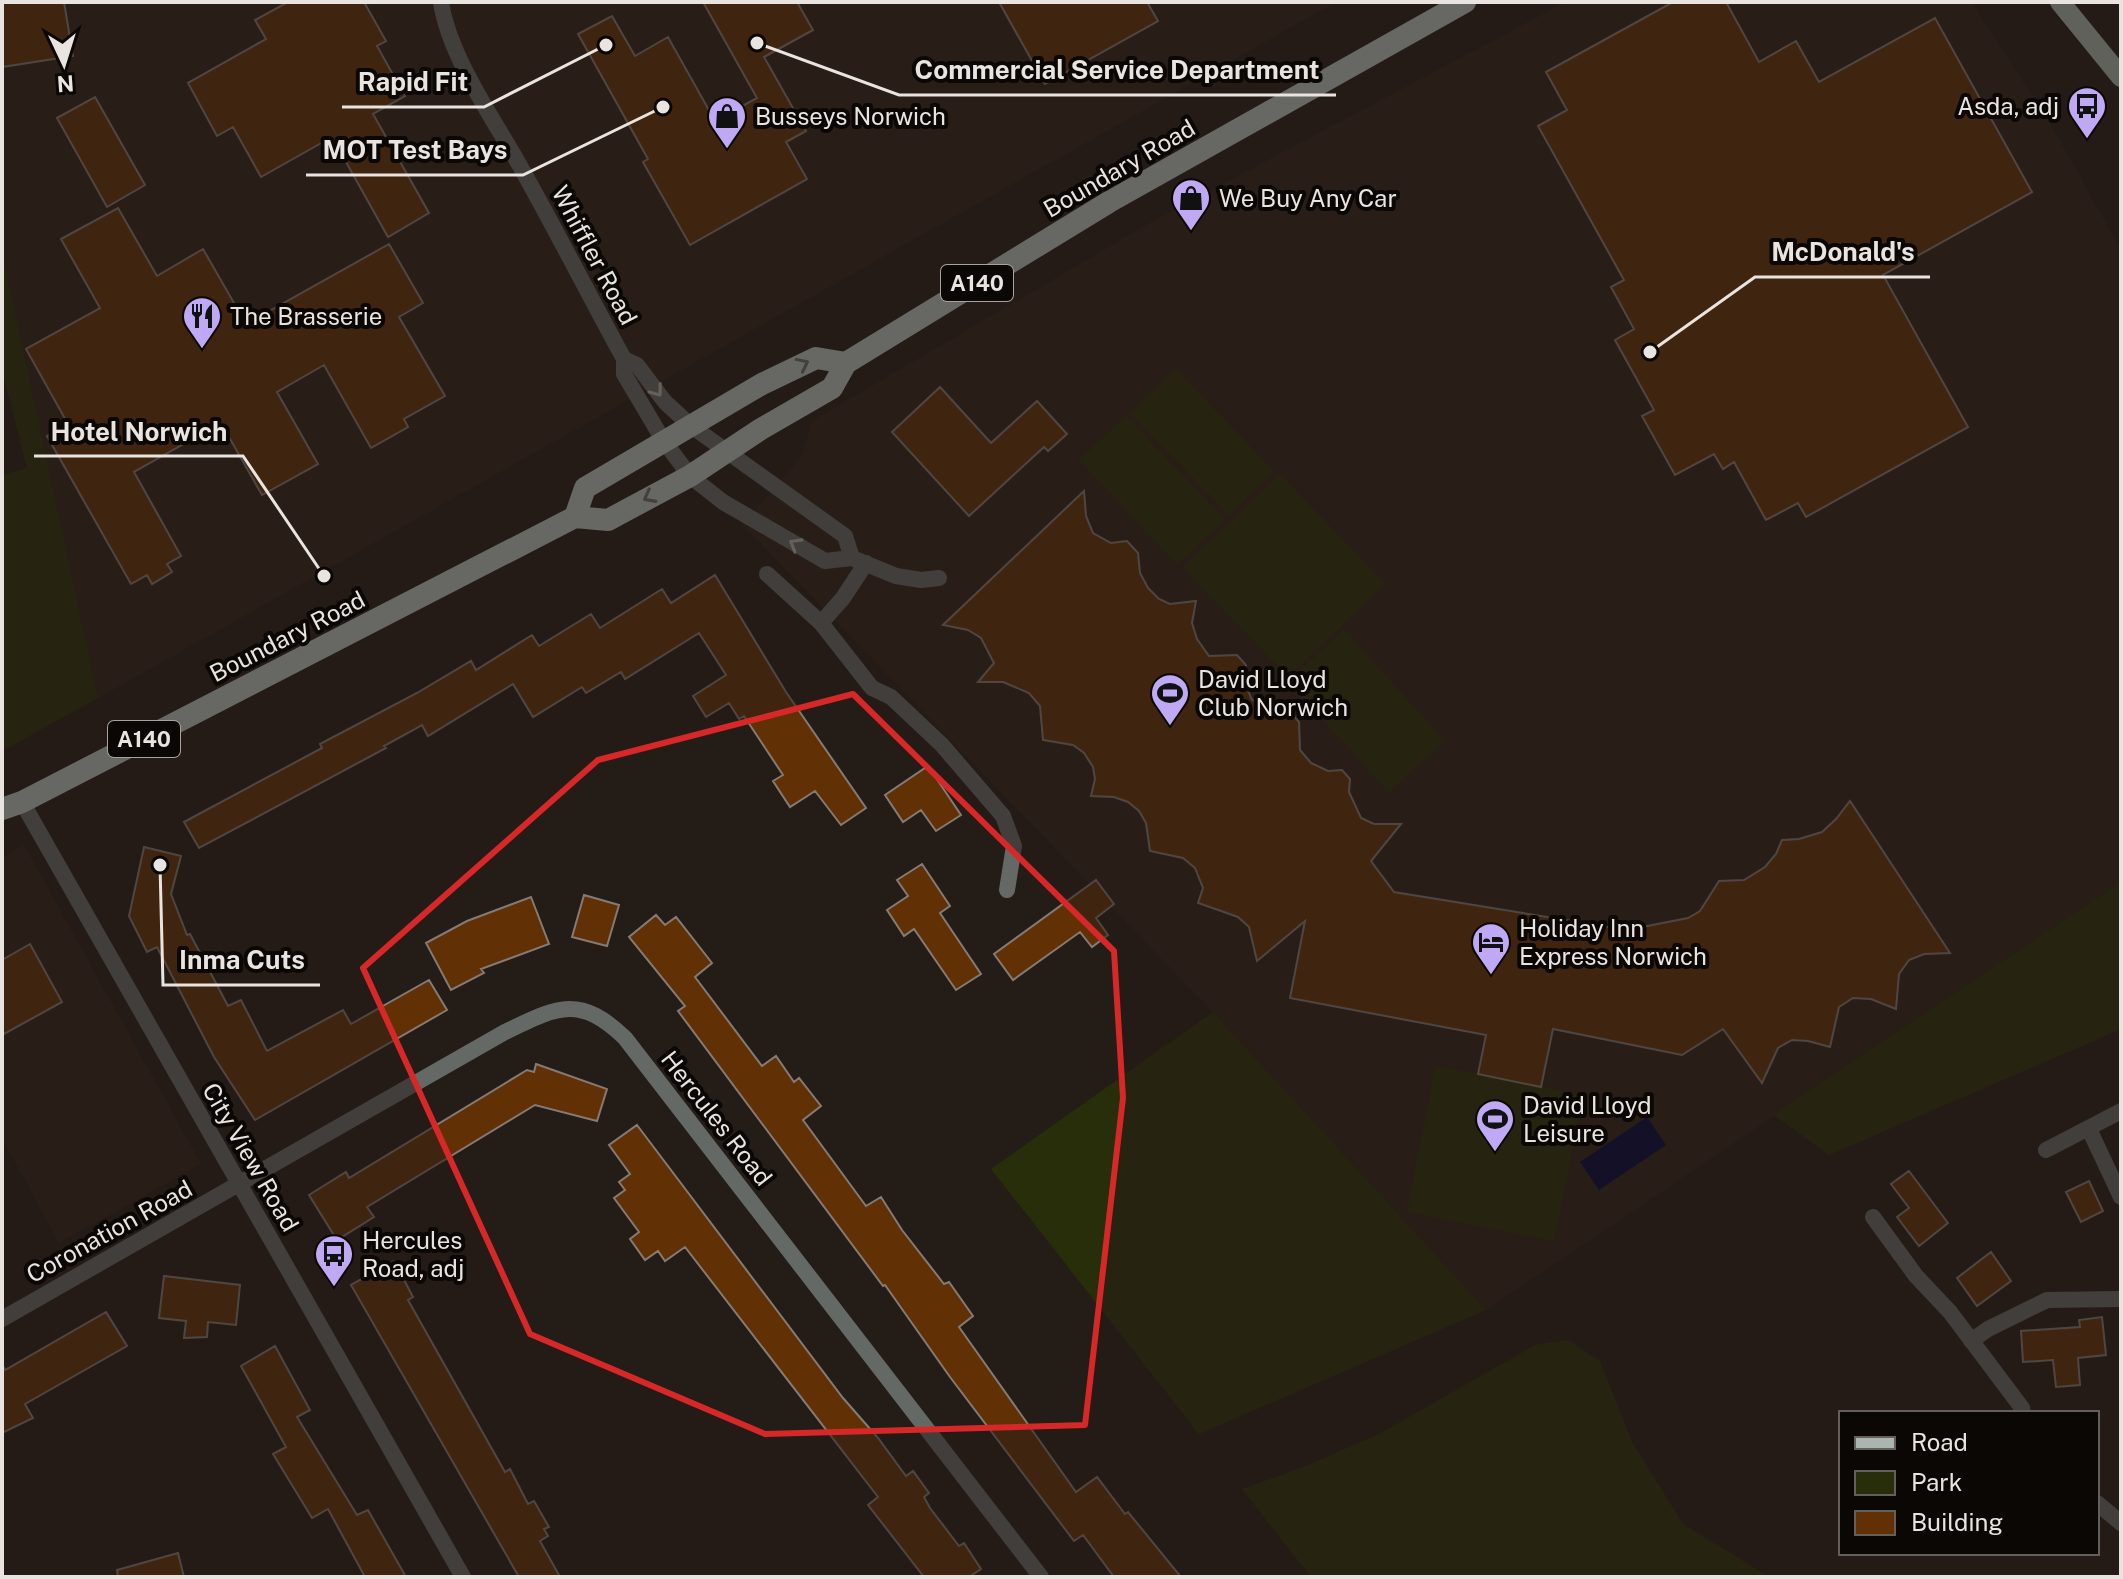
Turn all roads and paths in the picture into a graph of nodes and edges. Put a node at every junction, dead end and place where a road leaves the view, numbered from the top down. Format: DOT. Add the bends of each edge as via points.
graph roads {
  1 [pos="441,2"];
  2 [pos="1465,2"];
  3 [pos="2060,2"];
  4 [pos="2121,77"];
  5 [pos="624,359"];
  6 [pos="846,363"];
  7 [pos="690,425"];
  8 [pos="663,440"];
  9 [pos="728,450"];
  10 [pos="690,476"];
  11 [pos="575,517"];
  12 [pos="859,560"];
  13 [pos="767,574"];
  14 [pos="939,578"];
  15 [pos="821,623"];
  16 [pos="12,805"];
  17 [pos="2,822"];
  18 [pos="1007,890"];
  19 [pos="2121,1111"];
  20 [pos="2089,1129"];
  21 [pos="2046,1150"];
  22 [pos="240,1185"];
  23 [pos="2121,1197"];
  24 [pos="1873,1217"];
  25 [pos="2121,1299"];
  26 [pos="2,1319"];
  27 [pos="1971,1341"];
  28 [pos="2023,1411"];
  29 [pos="2099,1505"];
  30 [pos="2121,1523"];
  31 [pos="463,1577"];
  32 [pos="1041,1577"];
  1 -- 5 [label="street, Whiffler Road" via="466,73"];
  2 -- 6 [label="highway, Boundary Road / A140" via="1109,202"];
  3 -- 4 [label="main road"];
  5 -- 7 [label="street, Whiffler Road, one-way" via="637,365"];
  5 -- 8 [label="street, Whiffler Road" via="624,374"];
  7 -- 6 [label="highway, one-way" via="816,358"];
  6 -- 9 [label="highway, Boundary Road / A140" via="832,388"];
  7 -- 8 [label="highway"];
  7 -- 9 [label="street, Whiffler Road"];
  8 -- 10 [label="street, Whiffler Road"];
  8 -- 11 [label="highway" via="585,488"];
  9 -- 10 [label="highway, Boundary Road / A140"];
  9 -- 12 [label="street" via="845,536"];
  10 -- 11 [label="highway, Boundary Road / A140, one-way" via="608,520"];
  12 -- 10 [label="street, one-way" via="825,561 723,502"];
  11 -- 16 [label="highway, Boundary Road / A140"];
  12 -- 14 [label="street" via="896,576"];
  12 -- 15 [label="street" via="843,598"];
  13 -- 15 [label="street"];
  15 -- 18 [label="street" via="872,688 891,697 942,745 1003,816 1014,846"];
  16 -- 17 [label="highway, Boundary Road / A140"];
  16 -- 22 [label="street, City View Road"];
  19 -- 20 [label="street"];
  20 -- 21 [label="street"];
  20 -- 23 [label="street"];
  22 -- 26 [label="street, Coronation Road"];
  22 -- 31 [label="street, City View Road"];
  22 -- 32 [label="street, Hercules Road" via="550,1010 580,1008 605,1019 625,1038"];
  24 -- 27 [label="street"];
  25 -- 27 [label="street" via="2047,1300"];
  27 -- 28 [label="street"];
  29 -- 30 [label="street"];
}
